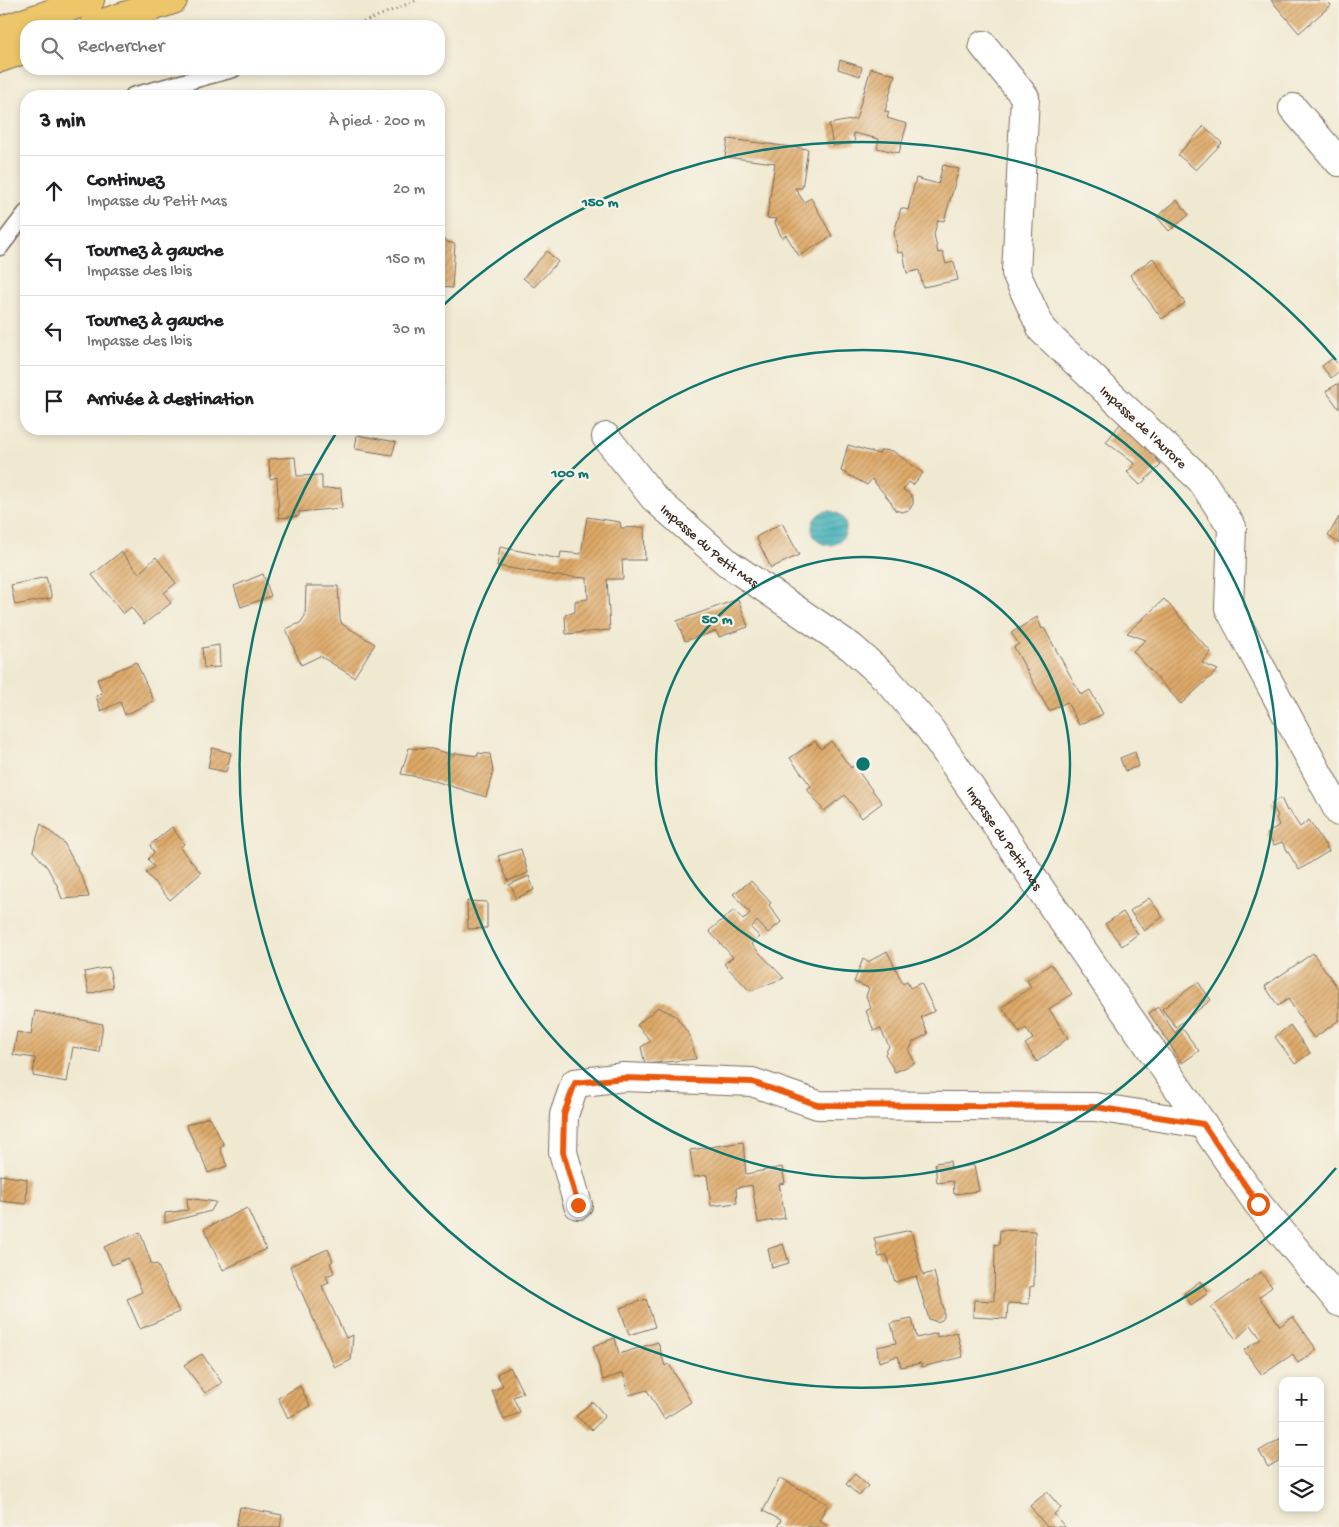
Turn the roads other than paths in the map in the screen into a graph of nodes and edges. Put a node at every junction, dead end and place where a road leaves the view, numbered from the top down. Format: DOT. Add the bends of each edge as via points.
graph roads {
  1 [pos="90,0"];
  2 [pos="173,0"];
  3 [pos="32,20"];
  4 [pos="112,20"];
  5 [pos="20,24"];
  6 [pos="0,31"];
  7 [pos="983,45"];
  8 [pos="20,51"];
  9 [pos="0,58"];
  10 [pos="211,75"];
  11 [pos="155,90"];
  12 [pos="1293,108"];
  13 [pos="1339,162"];
  14 [pos="20,220"];
  15 [pos="2,242"];
  16 [pos="606,437"];
  17 [pos="1339,812"];
  18 [pos="1203,1124"];
  19 [pos="578,1205"];
  20 [pos="1339,1302"];
  1 -- 3 [label="main road"];
  2 -- 4 [label="main road"];
  5 -- 6 [label="main road"];
  7 -- 17 [label="street, Impasse de l'Aurore" via="1025,97 1016,273 1042,330 1201,480 1232,527 1229,608"];
  8 -- 9 [label="main road"];
  10 -- 11 [label="lane"];
  12 -- 13 [label="street"];
  14 -- 15 [label="lane"];
  16 -- 18 [label="street, Impasse du Petit Mas" via="654,498 729,564 851,647 886,678 930,729"];
  18 -- 19 [label="street" via="1095,1107 818,1105 752,1082 624,1078 575,1083 564,1114 563,1152"];
  18 -- 20 [label="street, Impasse du Petit Mas" via="1258,1204"];
}
